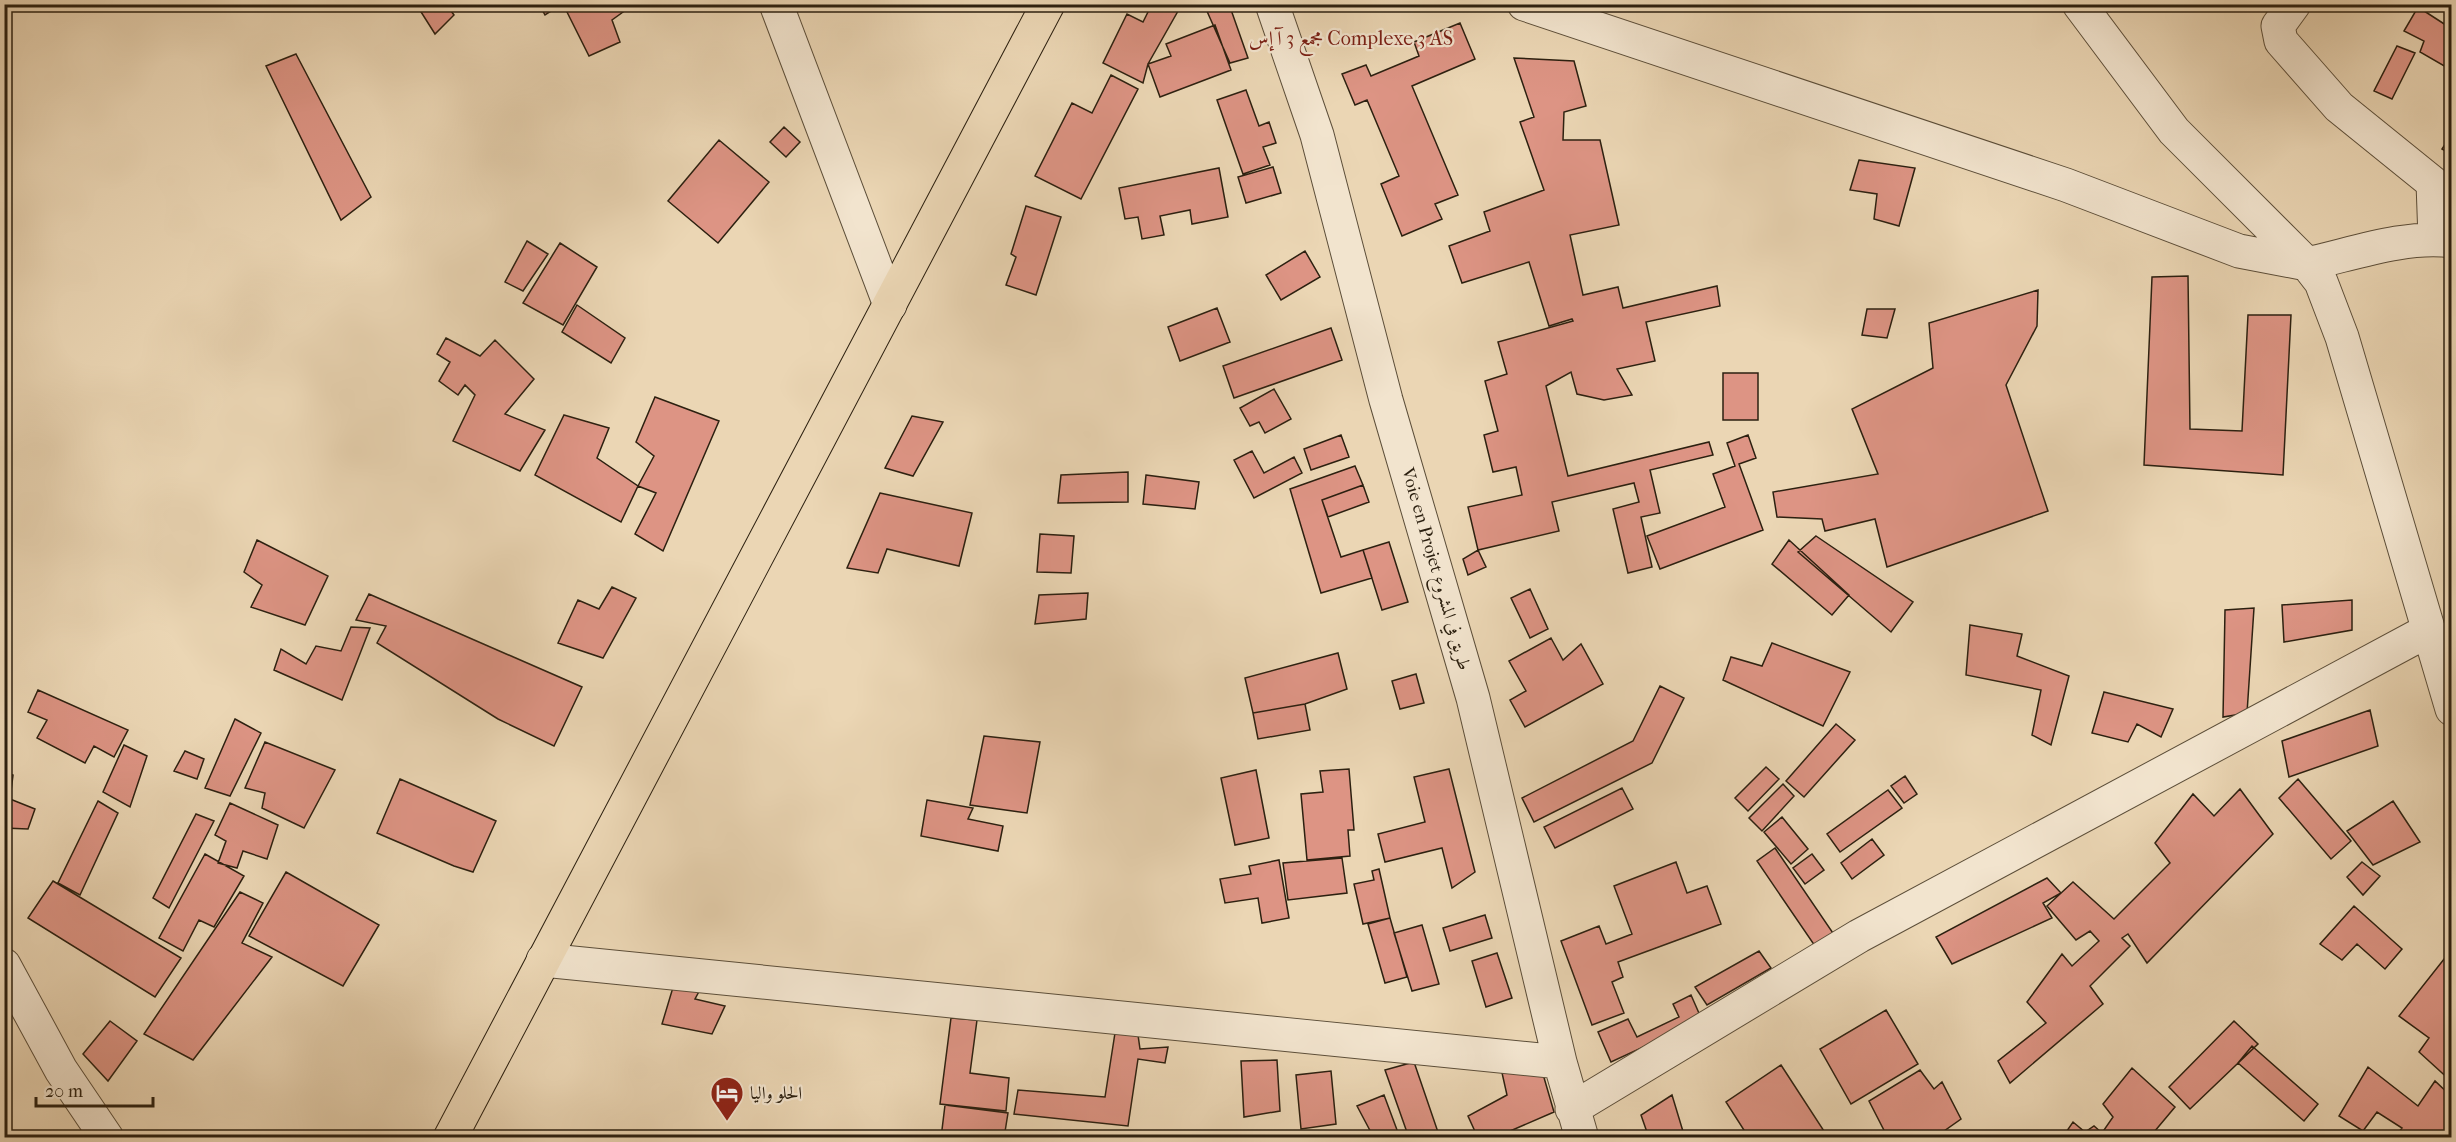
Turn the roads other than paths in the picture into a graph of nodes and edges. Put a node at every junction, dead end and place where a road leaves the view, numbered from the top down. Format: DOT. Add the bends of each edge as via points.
graph roads {
  1 [pos="776,4"];
  2 [pos="1048,4"];
  3 [pos="1272,4"];
  4 [pos="1524,4"];
  5 [pos="2079,4"];
  6 [pos="2294,4"];
  7 [pos="2443,240"];
  8 [pos="2307,264"];
  9 [pos="890,304"];
  10 [pos="2429,630"];
  11 [pos="2451,709"];
  12 [pos="543,960"];
  13 [pos="4,965"];
  14 [pos="1560,1062"];
  15 [pos="1577,1123"];
  16 [pos="107,1137"];
  17 [pos="450,1137"];
  1 -- 9 [label="street"];
  2 -- 9 [label="main road"];
  3 -- 14 [label="street, Voie en Projet طريق في المشروع" via="1317,135 1386,400 1473,698"];
  4 -- 8 [label="street" via="2066,185 2239,251"];
  5 -- 8 [label="street" via="2174,131"];
  6 -- 7 [label="street" via="2278,26 2281,41 2339,107 2433,183"];
  7 -- 8 [label="street" via="2387,246"];
  8 -- 10 [label="street" via="2321,282 2342,337"];
  9 -- 12 [label="main road"];
  10 -- 11 [label="street"];
  10 -- 15 [label="street" via="1859,936"];
  12 -- 14 [label="street"];
  12 -- 17 [label="main road"];
  13 -- 16 [label="street" via="61,1070"];
  14 -- 15 [label="street, Voie en Projet طريق في المشروع"];
}
